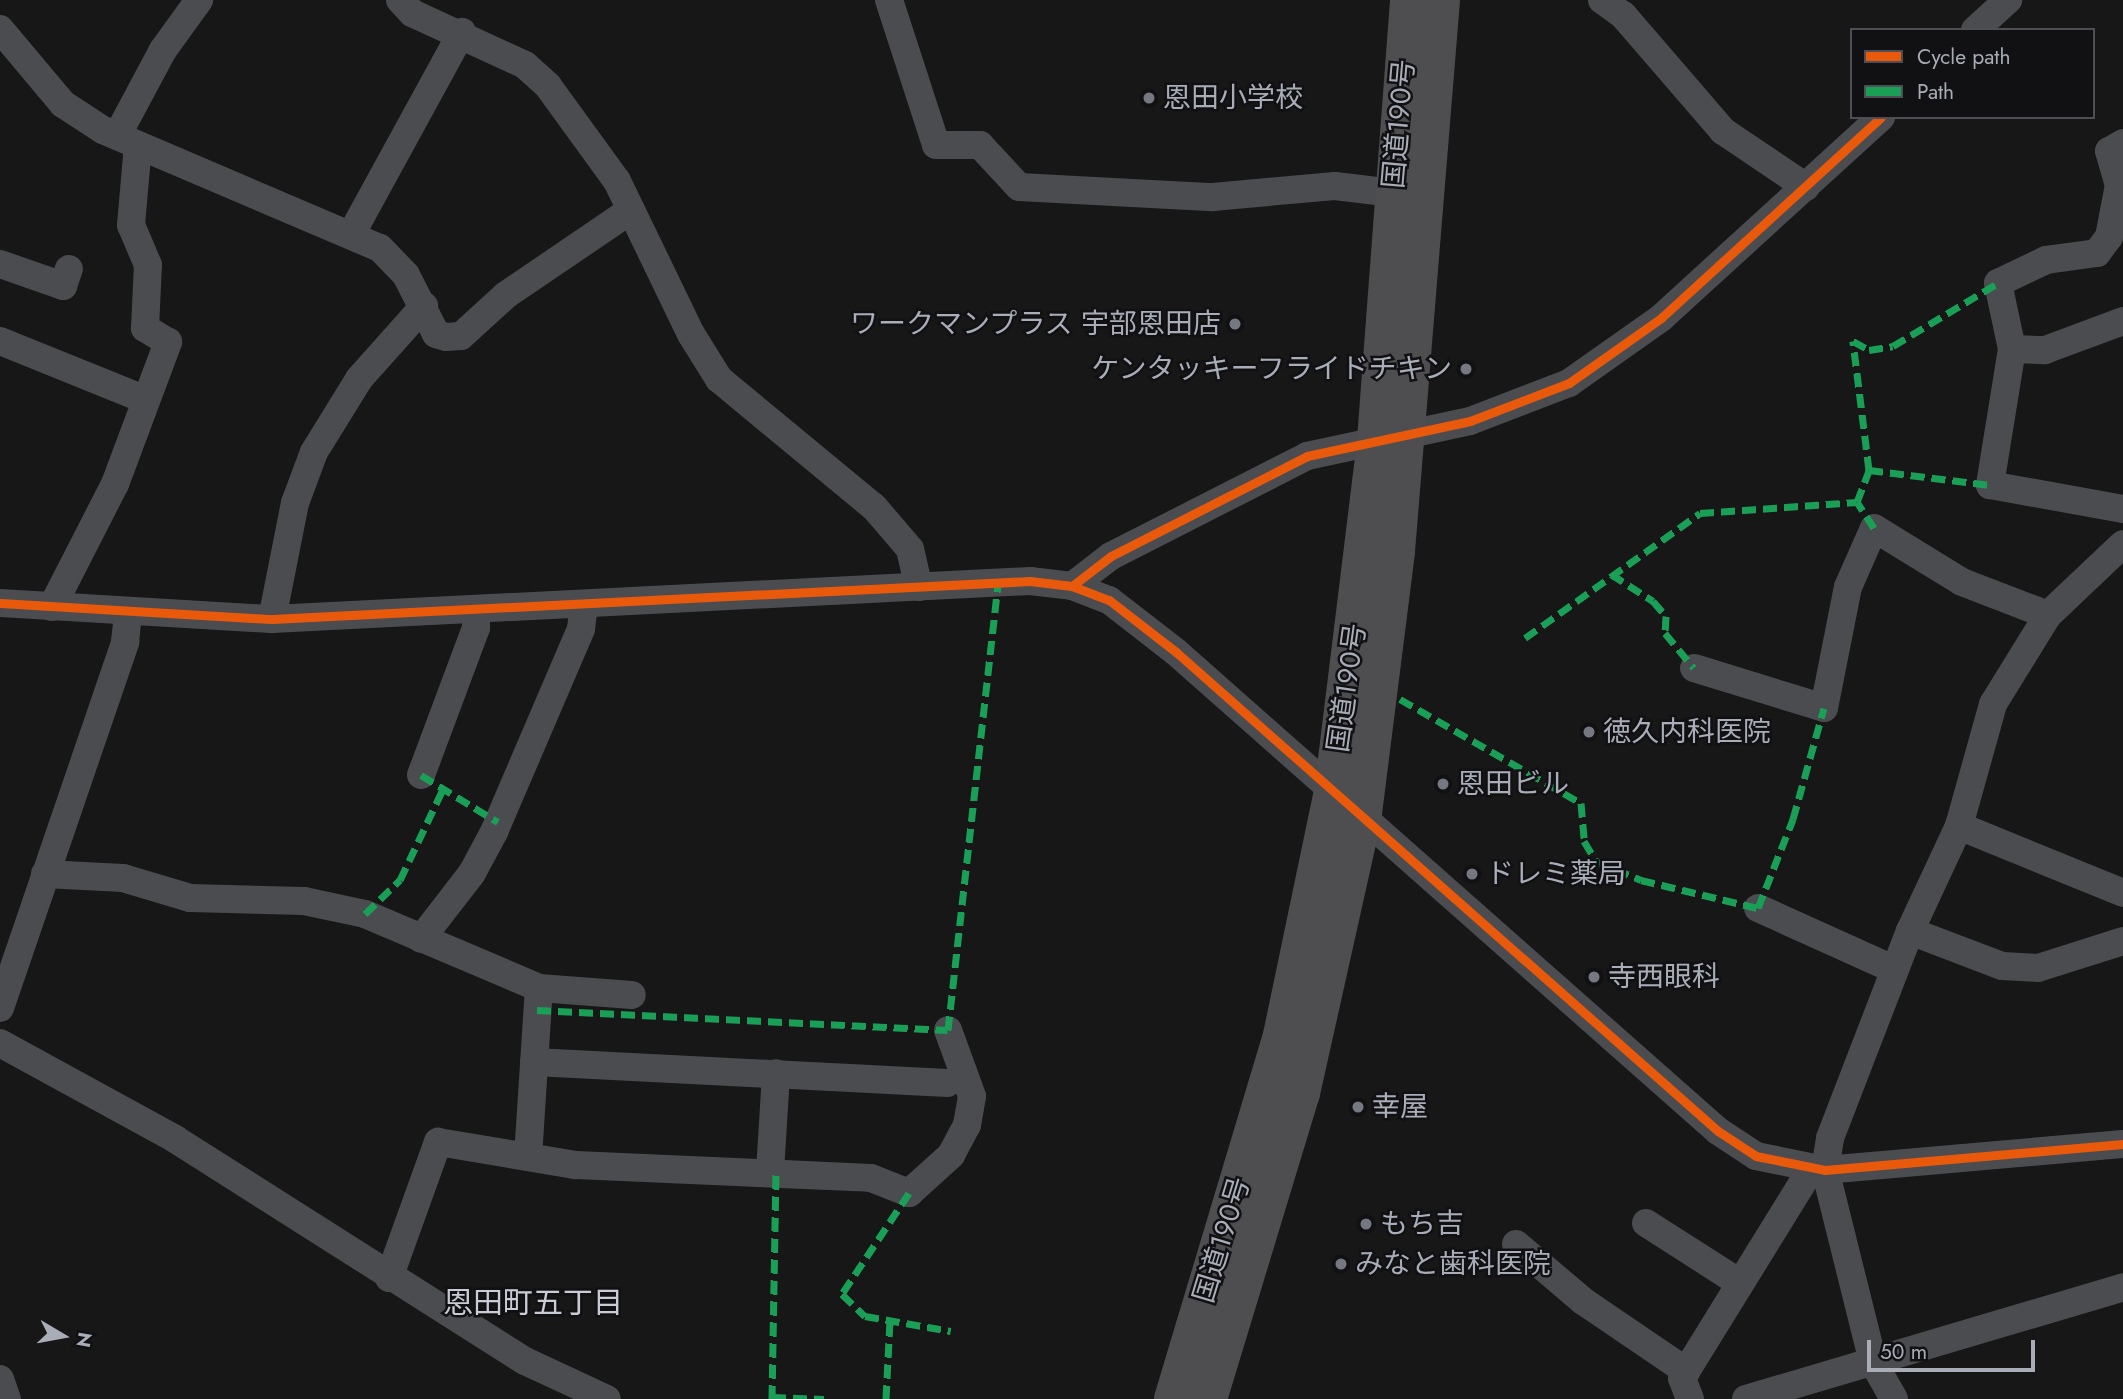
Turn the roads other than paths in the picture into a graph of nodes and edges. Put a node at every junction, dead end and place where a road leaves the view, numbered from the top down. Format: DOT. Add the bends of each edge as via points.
graph roads {
  1 [pos="199,0"];
  2 [pos="400,0"];
  3 [pos="889,0"];
  4 [pos="1409,0"];
  5 [pos="1441,0"];
  6 [pos="1602,0"];
  7 [pos="2008,0"];
  8 [pos="1977,28"];
  9 [pos="0,29"];
  10 [pos="462,32"];
  11 [pos="1879,119"];
  12 [pos="128,141"];
  13 [pos="2123,143"];
  14 [pos="1806,187"];
  15 [pos="2121,187"];
  16 [pos="1394,193"];
  17 [pos="631,210"];
  18 [pos="353,231"];
  19 [pos="0,264"];
  20 [pos="69,269"];
  21 [pos="424,306"];
  22 [pos="2123,321"];
  23 [pos="0,341"];
  24 [pos="2011,349"];
  25 [pos="146,400"];
  26 [pos="1391,436"];
  27 [pos="2123,509"];
  28 [pos="2123,544"];
  29 [pos="1072,586"];
  30 [pos="919,587"];
  31 [pos="0,603"];
  32 [pos="583,606"];
  33 [pos="52,607"];
  34 [pos="476,611"];
  35 [pos="128,613"];
  36 [pos="2048,615"];
  37 [pos="272,620"];
  38 [pos="1694,668"];
  39 [pos="421,775"];
  40 [pos="1333,792"];
  41 [pos="1362,821"];
  42 [pos="1959,826"];
  43 [pos="45,874"];
  44 [pos="2123,893"];
  45 [pos="1758,908"];
  46 [pos="1910,931"];
  47 [pos="421,939"];
  48 [pos="2123,941"];
  49 [pos="1895,970"];
  50 [pos="538,988"];
  51 [pos="632,995"];
  52 [pos="0,1008"];
  53 [pos="948,1030"];
  54 [pos="0,1043"];
  55 [pos="534,1062"];
  56 [pos="776,1073"];
  57 [pos="947,1083"];
  58 [pos="2123,1144"];
  59 [pos="528,1157"];
  60 [pos="1818,1170"];
  61 [pos="769,1172"];
  62 [pos="1646,1223"];
  63 [pos="1516,1244"];
  64 [pos="388,1278"];
  65 [pos="1740,1283"];
  66 [pos="2123,1287"];
  67 [pos="1873,1362"];
  68 [pos="1686,1371"];
  69 [pos="0,1379"];
  70 [pos="7,1399"];
  71 [pos="607,1399"];
  72 [pos="1173,1399"];
  73 [pos="1208,1399"];
  74 [pos="1690,1399"];
  75 [pos="1746,1399"];
  76 [pos="1894,1399"];
  1 -- 12 [label="street" via="163,50"];
  2 -- 10 [label="street" via="412,13"];
  3 -- 16 [label="street" via="936,145 980,145 1020,187 1213,197 1335,186"];
  4 -- 16 [label="highway, 国道190号"];
  5 -- 26 [label="highway, 国道190号"];
  6 -- 14 [label="street" via="1623,15 1723,131"];
  7 -- 8 [label="street"];
  9 -- 12 [label="street" via="63,104"];
  10 -- 17 [label="street" via="525,65 548,86 592,141"];
  10 -- 18 [label="street"];
  11 -- 14 [label="street"];
  12 -- 18 [label="street"];
  12 -- 25 [label="street" via="131,225 148,265 145,328 168,342"];
  13 -- 15 [label="street" via="2109,151"];
  14 -- 26 [label="street" via="1629,345 1569,383 1471,421"];
  15 -- 24 [label="street" via="2109,237 2097,253 2046,260 1998,283"];
  16 -- 26 [label="highway, 国道190号"];
  17 -- 21 [label="street" via="506,295 461,336 436,334"];
  17 -- 30 [label="street" via="719,379 874,507 911,549"];
  18 -- 21 [label="street" via="380,248"];
  19 -- 20 [label="street" via="63,286"];
  21 -- 37 [label="street" via="359,379 314,452 287,536"];
  22 -- 24 [label="street" via="2045,350"];
  23 -- 25 [label="street"];
  24 -- 27 [label="street" via="1990,485"];
  25 -- 33 [label="street" via="114,484"];
  26 -- 29 [label="street" via="1307,456 1111,556"];
  26 -- 40 [label="highway, 国道190号"];
  26 -- 41 [label="highway, 国道190号"];
  28 -- 36 [label="street"];
  29 -- 30 [label="street" via="1030,582"];
  29 -- 40 [label="street" via="1136,619"];
  30 -- 32 [label="street"];
  31 -- 33 [label="street"];
  32 -- 34 [label="street"];
  32 -- 47 [label="street" via="581,629 495,832 472,873"];
  33 -- 35 [label="street"];
  34 -- 37 [label="street"];
  34 -- 39 [label="street" via="475,628"];
  35 -- 37 [label="street"];
  35 -- 43 [label="street" via="125,642"];
  36 -- 38 [label="street" via="1962,582 1874,528 1848,587 1824,708"];
  36 -- 42 [label="street" via="1993,704"];
  40 -- 41 [label="street"];
  40 -- 72 [label="highway, 国道190号" via="1281,1040"];
  41 -- 60 [label="street" via="1717,1131 1756,1156"];
  41 -- 73 [label="highway, 国道190号" via="1301,1093"];
  42 -- 44 [label="street"];
  42 -- 46 [label="street"];
  43 -- 47 [label="street" via="123,878 190,898 303,901 365,914"];
  43 -- 52 [label="street"];
  45 -- 49 [label="street"];
  46 -- 48 [label="street" via="2002,965 2038,968"];
  46 -- 49 [label="street"];
  47 -- 50 [label="street"];
  49 -- 60 [label="street"];
  50 -- 51 [label="street"];
  50 -- 55 [label="street"];
  53 -- 61 [label="street" via="972,1096 967,1125 951,1155 909,1193 871,1178"];
  54 -- 64 [label="street" via="175,1139"];
  55 -- 56 [label="street"];
  55 -- 59 [label="street"];
  56 -- 57 [label="street"];
  56 -- 61 [label="street"];
  58 -- 60 [label="street"];
  59 -- 61 [label="street" via="576,1166"];
  59 -- 64 [label="street" via="438,1142"];
  60 -- 65 [label="street"];
  60 -- 67 [label="street"];
  62 -- 65 [label="street"];
  63 -- 68 [label="street" via="1583,1301"];
  64 -- 71 [label="street" via="525,1361"];
  65 -- 68 [label="street"];
  66 -- 67 [label="street"];
  67 -- 75 [label="street"];
  67 -- 76 [label="street"];
  68 -- 74 [label="street" via="1682,1378"];
  69 -- 70 [label="street"];
}
